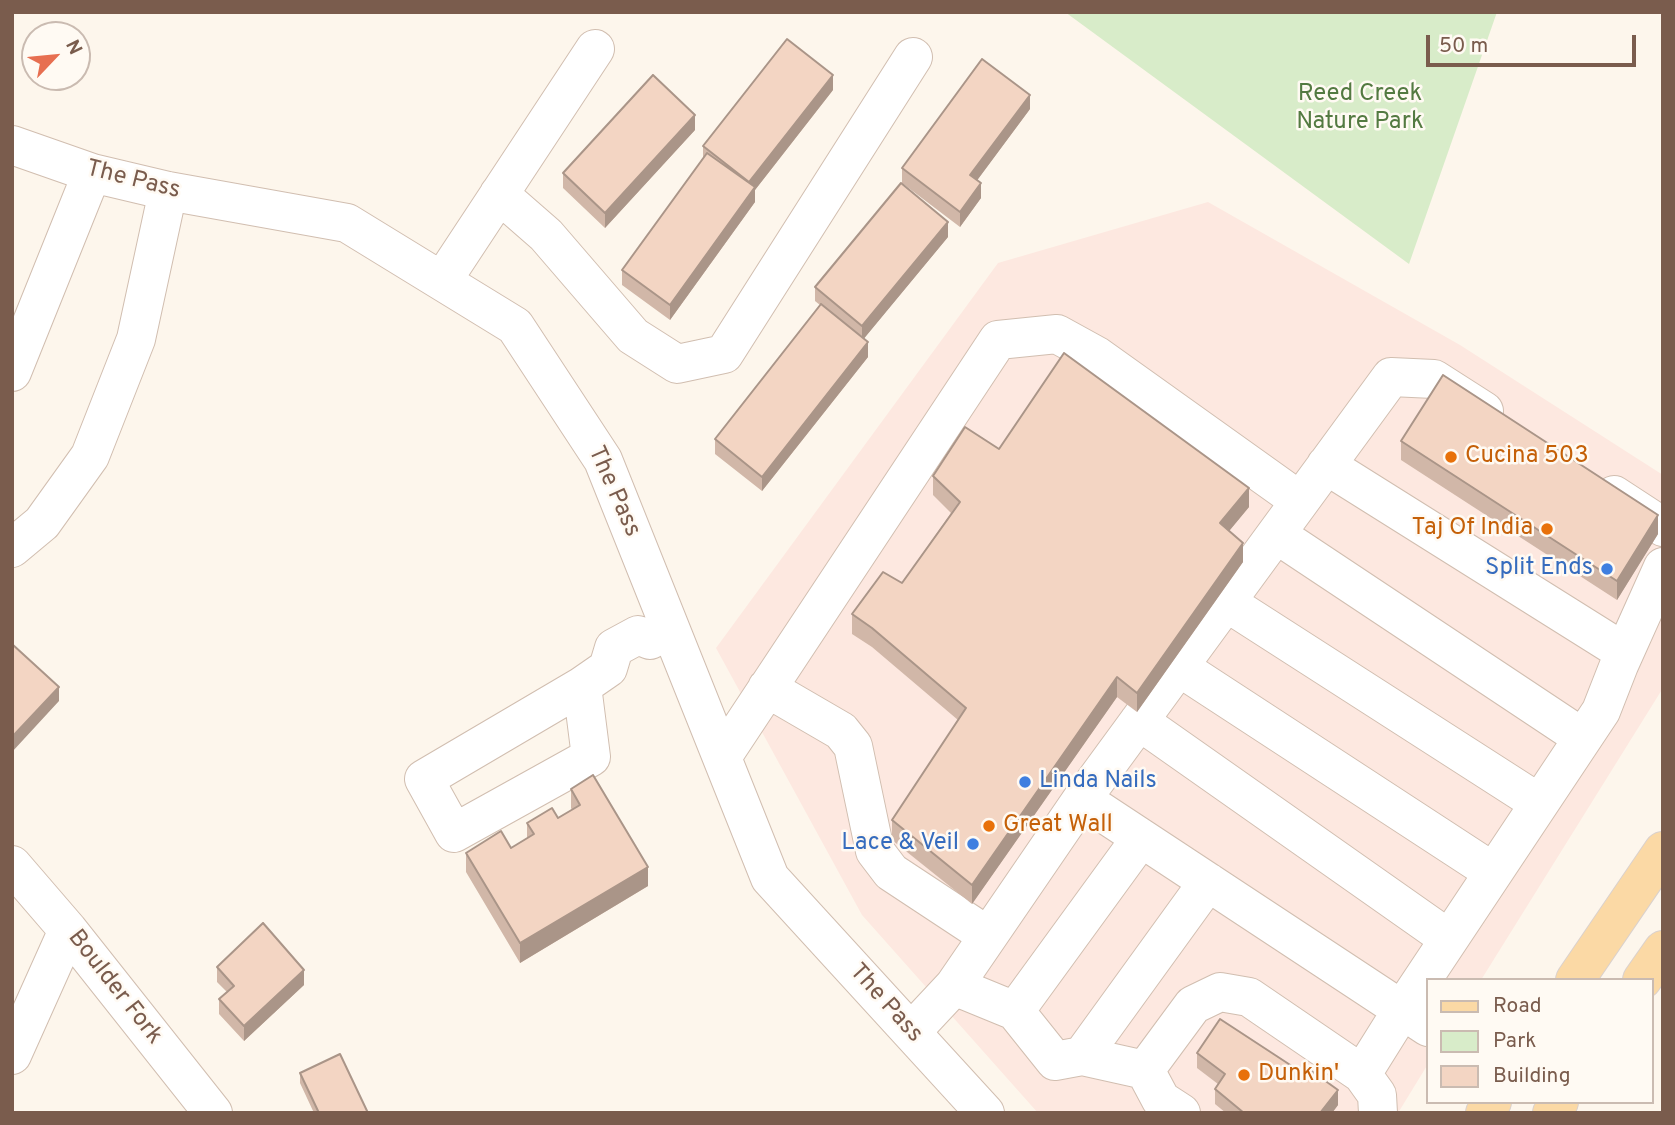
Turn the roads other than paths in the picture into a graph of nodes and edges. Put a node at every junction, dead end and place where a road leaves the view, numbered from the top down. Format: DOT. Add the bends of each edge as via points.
graph roads {
  1 [pos="595,49"];
  2 [pos="913,57"];
  3 [pos="12,145"];
  4 [pos="92,173"];
  5 [pos="168,191"];
  6 [pos="499,194"];
  7 [pos="442,281"];
  8 [pos="12,372"];
  9 [pos="1514,430"];
  10 [pos="1326,465"];
  11 [pos="1583,475"];
  12 [pos="1300,501"];
  13 [pos="1663,527"];
  14 [pos="1276,534"];
  15 [pos="12,548"];
  16 [pos="1663,567"];
  17 [pos="1226,602"];
  18 [pos="660,634"];
  19 [pos="1624,652"];
  20 [pos="1179,667"];
  21 [pos="595,677"];
  22 [pos="767,688"];
  23 [pos="1139,721"];
  24 [pos="1583,738"];
  25 [pos="722,757"];
  26 [pos="1082,799"];
  27 [pos="1539,803"];
  28 [pos="1141,838"];
  29 [pos="1663,851"];
  30 [pos="12,865"];
  31 [pos="1493,873"];
  32 [pos="1208,883"];
  33 [pos="68,930"];
  34 [pos="988,936"];
  35 [pos="1449,939"];
  36 [pos="1663,950"];
  37 [pos="1432,978"];
  38 [pos="1576,978"];
  39 [pos="1643,978"];
  40 [pos="954,986"];
  41 [pos="1426,992"];
  42 [pos="1015,1011"];
  43 [pos="1415,1018"];
  44 [pos="911,1032"];
  45 [pos="12,1055"];
  46 [pos="1082,1056"];
  47 [pos="1145,1070"];
  48 [pos="1362,1074"];
  49 [pos="213,1113"];
  50 [pos="985,1113"];
  51 [pos="1181,1113"];
  52 [pos="1378,1113"];
  1 -- 6 [label="street"];
  2 -- 6 [label="street" via="724,354 677,363 634,336 547,235"];
  3 -- 4 [label="street, The Pass"];
  4 -- 5 [label="street, The Pass"];
  4 -- 8 [label="street"];
  5 -- 7 [label="street, The Pass" via="347,223"];
  5 -- 15 [label="street" via="136,339 90,456 42,523"];
  6 -- 7 [label="street"];
  7 -- 18 [label="street, The Pass" via="515,326 603,460"];
  9 -- 10 [label="street" via="1434,379 1391,377"];
  10 -- 12 [label="street"];
  10 -- 19 [label="street"];
  11 -- 13 [label="street"];
  12 -- 14 [label="street"];
  12 -- 22 [label="street" via="1097,356 1057,334 998,340"];
  14 -- 17 [label="street"];
  14 -- 24 [label="street"];
  16 -- 19 [label="street"];
  17 -- 20 [label="street"];
  17 -- 27 [label="street"];
  18 -- 21 [label="street" via="638,635 614,648"];
  18 -- 25 [label="street, The Pass"];
  19 -- 24 [label="street" via="1601,711"];
  20 -- 23 [label="street"];
  20 -- 31 [label="street"];
  22 -- 25 [label="street"];
  22 -- 34 [label="street" via="841,731 853,746 874,851 891,872"];
  23 -- 26 [label="street"];
  23 -- 35 [label="street"];
  24 -- 27 [label="street"];
  25 -- 44 [label="street, The Pass" via="770,878"];
  26 -- 28 [label="street"];
  26 -- 34 [label="street"];
  27 -- 31 [label="street"];
  28 -- 32 [label="street"];
  28 -- 42 [label="street"];
  29 -- 38 [label="main road"];
  30 -- 33 [label="street, Boulder Fork"];
  31 -- 35 [label="street"];
  32 -- 43 [label="street"];
  32 -- 46 [label="street"];
  33 -- 45 [label="street"];
  33 -- 49 [label="street, Boulder Fork"];
  34 -- 40 [label="street"];
  35 -- 37 [label="street"];
  36 -- 39 [label="main road"];
  40 -- 42 [label="street"];
  40 -- 44 [label="street"];
  41 -- 43 [label="street"];
  42 -- 46 [label="street" via="1055,1061"];
  43 -- 48 [label="street"];
  44 -- 50 [label="street, The Pass"];
  46 -- 47 [label="street"];
  47 -- 48 [label="street" via="1193,1005 1220,992 1249,997"];
  47 -- 51 [label="street" via="1161,1100"];
  48 -- 52 [label="street" via="1377,1095"];
}
